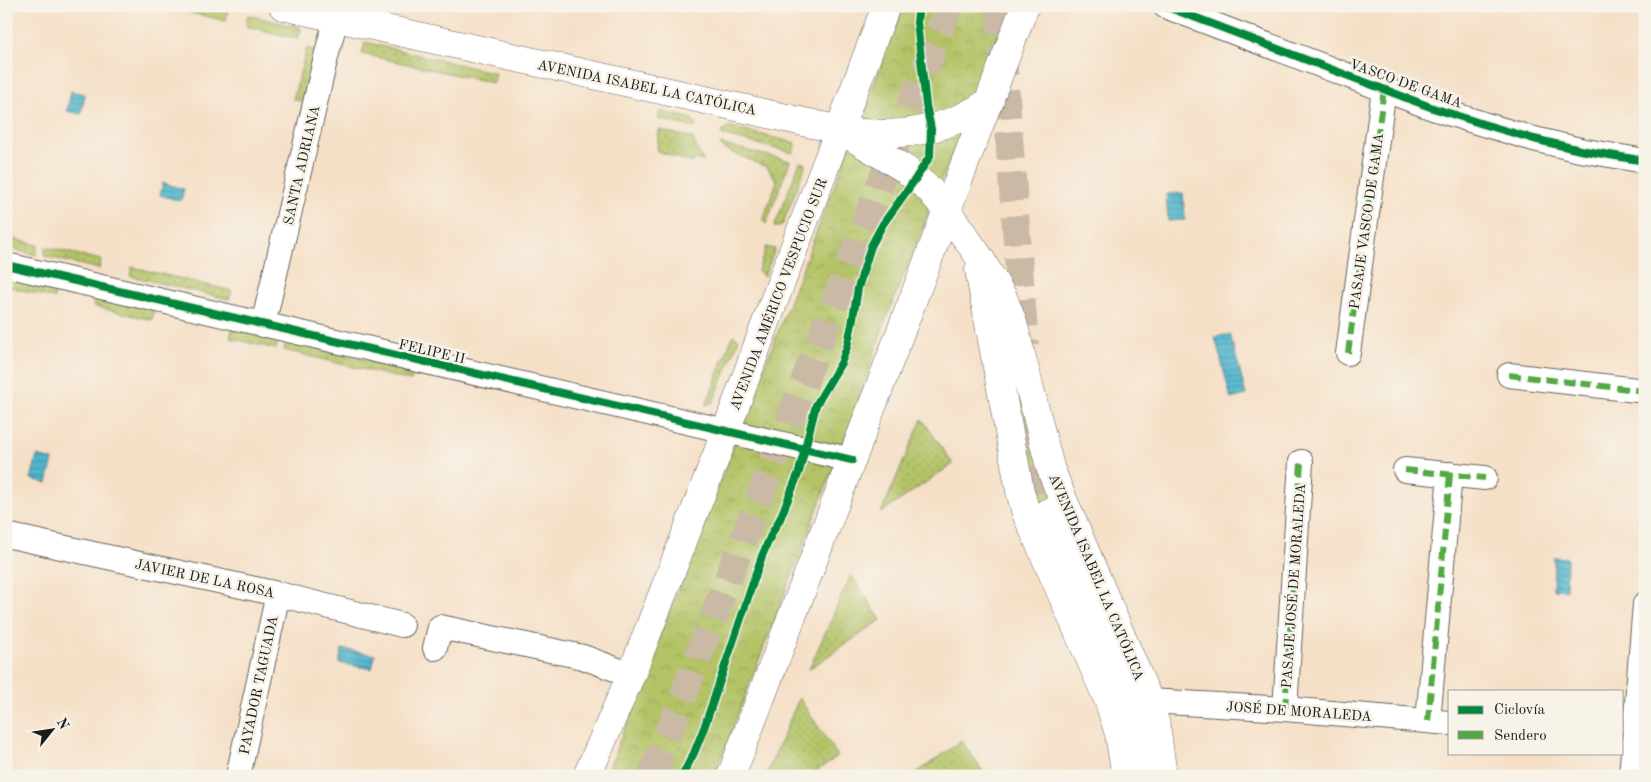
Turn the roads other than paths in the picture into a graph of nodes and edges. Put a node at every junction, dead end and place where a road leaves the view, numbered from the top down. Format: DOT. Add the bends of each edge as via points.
graph roads {
  1 [pos="283,6"];
  2 [pos="886,6"];
  3 [pos="1026,6"];
  4 [pos="1166,6"];
  5 [pos="338,12"];
  6 [pos="1384,89"];
  7 [pos="990,101"];
  8 [pos="840,130"];
  9 [pos="1645,161"];
  10 [pos="947,211"];
  11 [pos="970,242"];
  12 [pos="6,265"];
  13 [pos="264,324"];
  14 [pos="1348,353"];
  15 [pos="1509,375"];
  16 [pos="1645,391"];
  17 [pos="726,431"];
  18 [pos="852,460"];
  19 [pos="1301,462"];
  20 [pos="1405,470"];
  21 [pos="1450,474"];
  22 [pos="1485,478"];
  23 [pos="1047,513"];
  24 [pos="6,535"];
  25 [pos="278,594"];
  26 [pos="1645,604"];
  27 [pos="402,625"];
  28 [pos="435,648"];
  29 [pos="631,675"];
  30 [pos="1149,701"];
  31 [pos="1284,710"];
  32 [pos="1439,722"];
  33 [pos="1634,737"];
  34 [pos="238,776"];
  35 [pos="587,776"];
  36 [pos="731,776"];
  37 [pos="1126,776"];
  38 [pos="1144,776"];
  39 [pos="1163,776"];
  40 [pos="1631,776"];
  1 -- 5 [label="main road, AVENIDA ISABEL LA CATÓLICA"];
  2 -- 8 [label="main road, AVENIDA AMÉRICO VESPUCIO SUR"];
  3 -- 7 [label="main road"];
  4 -- 6 [label="street, VASCO DE GAMA"];
  5 -- 8 [label="main road, AVENIDA ISABEL LA CATÓLICA"];
  5 -- 13 [label="street, SANTA ADRIANA"];
  6 -- 9 [label="street, VASCO DE GAMA" via="1433,108 1534,139"];
  6 -- 14 [label="street, PASAJE VASCO DE GAMA"];
  7 -- 8 [label="main road" via="976,111 932,129 886,135"];
  7 -- 10 [label="main road"];
  8 -- 10 [label="main road, AVENIDA ISABEL LA CATÓLICA" via="905,169 930,190"];
  8 -- 17 [label="main road, AVENIDA AMÉRICO VESPUCIO SUR"];
  10 -- 11 [label="main road, AVENIDA ISABEL LA CATÓLICA"];
  10 -- 18 [label="main road"];
  11 -- 30 [label="main road, AVENIDA ISABEL LA CATÓLICA" via="1003,297 1013,322 1050,467"];
  11 -- 37 [label="main road, AVENIDA ISABEL LA CATÓLICA" via="979,273 1026,513 1108,702 1119,734"];
  12 -- 13 [label="street, FELIPE II"];
  13 -- 17 [label="street, FELIPE II"];
  15 -- 16 [label="street"];
  17 -- 18 [label="street, FELIPE II"];
  17 -- 29 [label="main road, AVENIDA AMÉRICO VESPUCIO SUR"];
  18 -- 36 [label="main road"];
  19 -- 31 [label="street, PASAJE JOSÉ DE MORALEDA"];
  20 -- 21 [label="street"];
  21 -- 22 [label="street"];
  21 -- 32 [label="street"];
  23 -- 38 [label="main road" via="1123,694 1136,730"];
  24 -- 25 [label="street, JAVIER DE LA ROSA"];
  25 -- 27 [label="street, JAVIER DE LA ROSA"];
  25 -- 34 [label="street, PAYADOR TAGUADA"];
  26 -- 33 [label="street"];
  28 -- 29 [label="street" via="440,627 583,657"];
  29 -- 35 [label="main road, AVENIDA AMÉRICO VESPUCIO SUR"];
  30 -- 31 [label="street, JOSÉ DE MORALEDA"];
  30 -- 39 [label="main road, AVENIDA ISABEL LA CATÓLICA"];
  31 -- 32 [label="street, JOSÉ DE MORALEDA"];
  33 -- 40 [label="street"];
}
